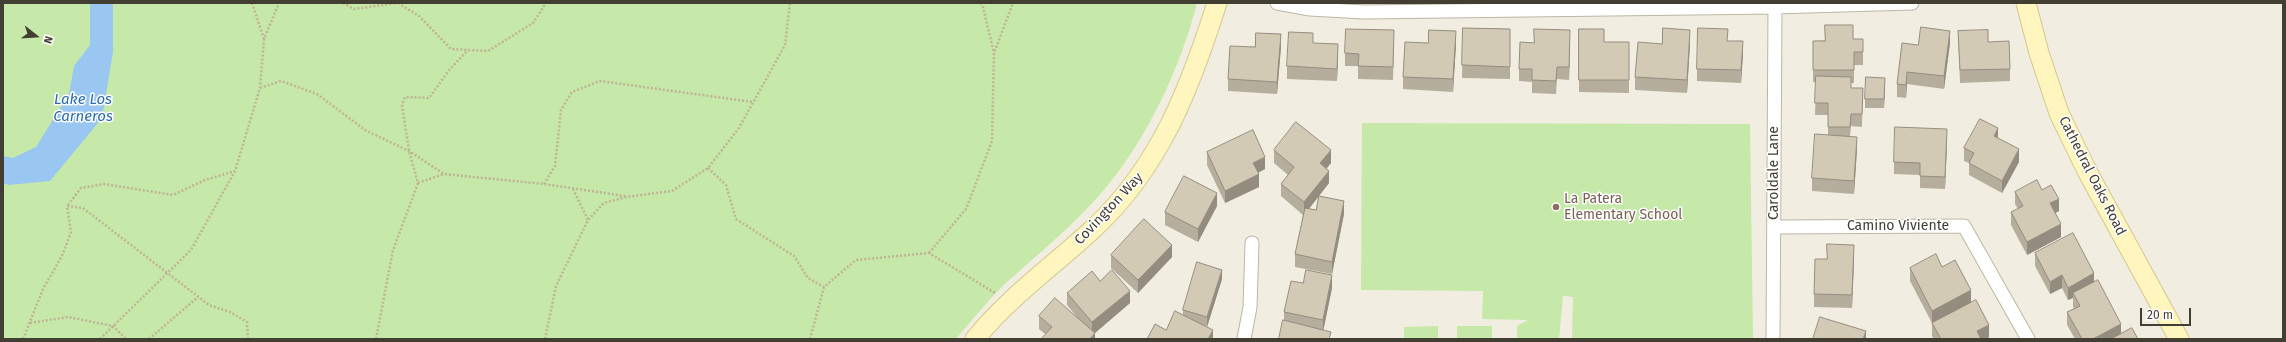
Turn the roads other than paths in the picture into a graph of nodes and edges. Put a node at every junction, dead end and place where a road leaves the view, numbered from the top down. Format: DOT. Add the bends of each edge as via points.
graph roads {
  1 [pos="1217,3"];
  2 [pos="1277,3"];
  3 [pos="1912,3"];
  4 [pos="2026,3"];
  5 [pos="1775,7"];
  6 [pos="1774,228"];
  7 [pos="1252,243"];
  8 [pos="975,339"];
  9 [pos="1244,339"];
  10 [pos="1773,339"];
  11 [pos="2028,339"];
  12 [pos="2180,339"];
  1 -- 8 [label="street, Covington Way" via="1204,43 1167,134 1141,176 1094,228 1009,301"];
  2 -- 5 [label="street" via="1310,9 1364,12"];
  3 -- 5 [label="street"];
  4 -- 12 [label="street, Cathedral Oaks Road" via="2059,113 2087,171"];
  5 -- 6 [label="street, Caroldale Lane"];
  6 -- 10 [label="street, Caroldale Lane"];
  6 -- 11 [label="street, Camino Viviente" via="1964,226"];
  7 -- 9 [label="street" via="1250,307"];
}
